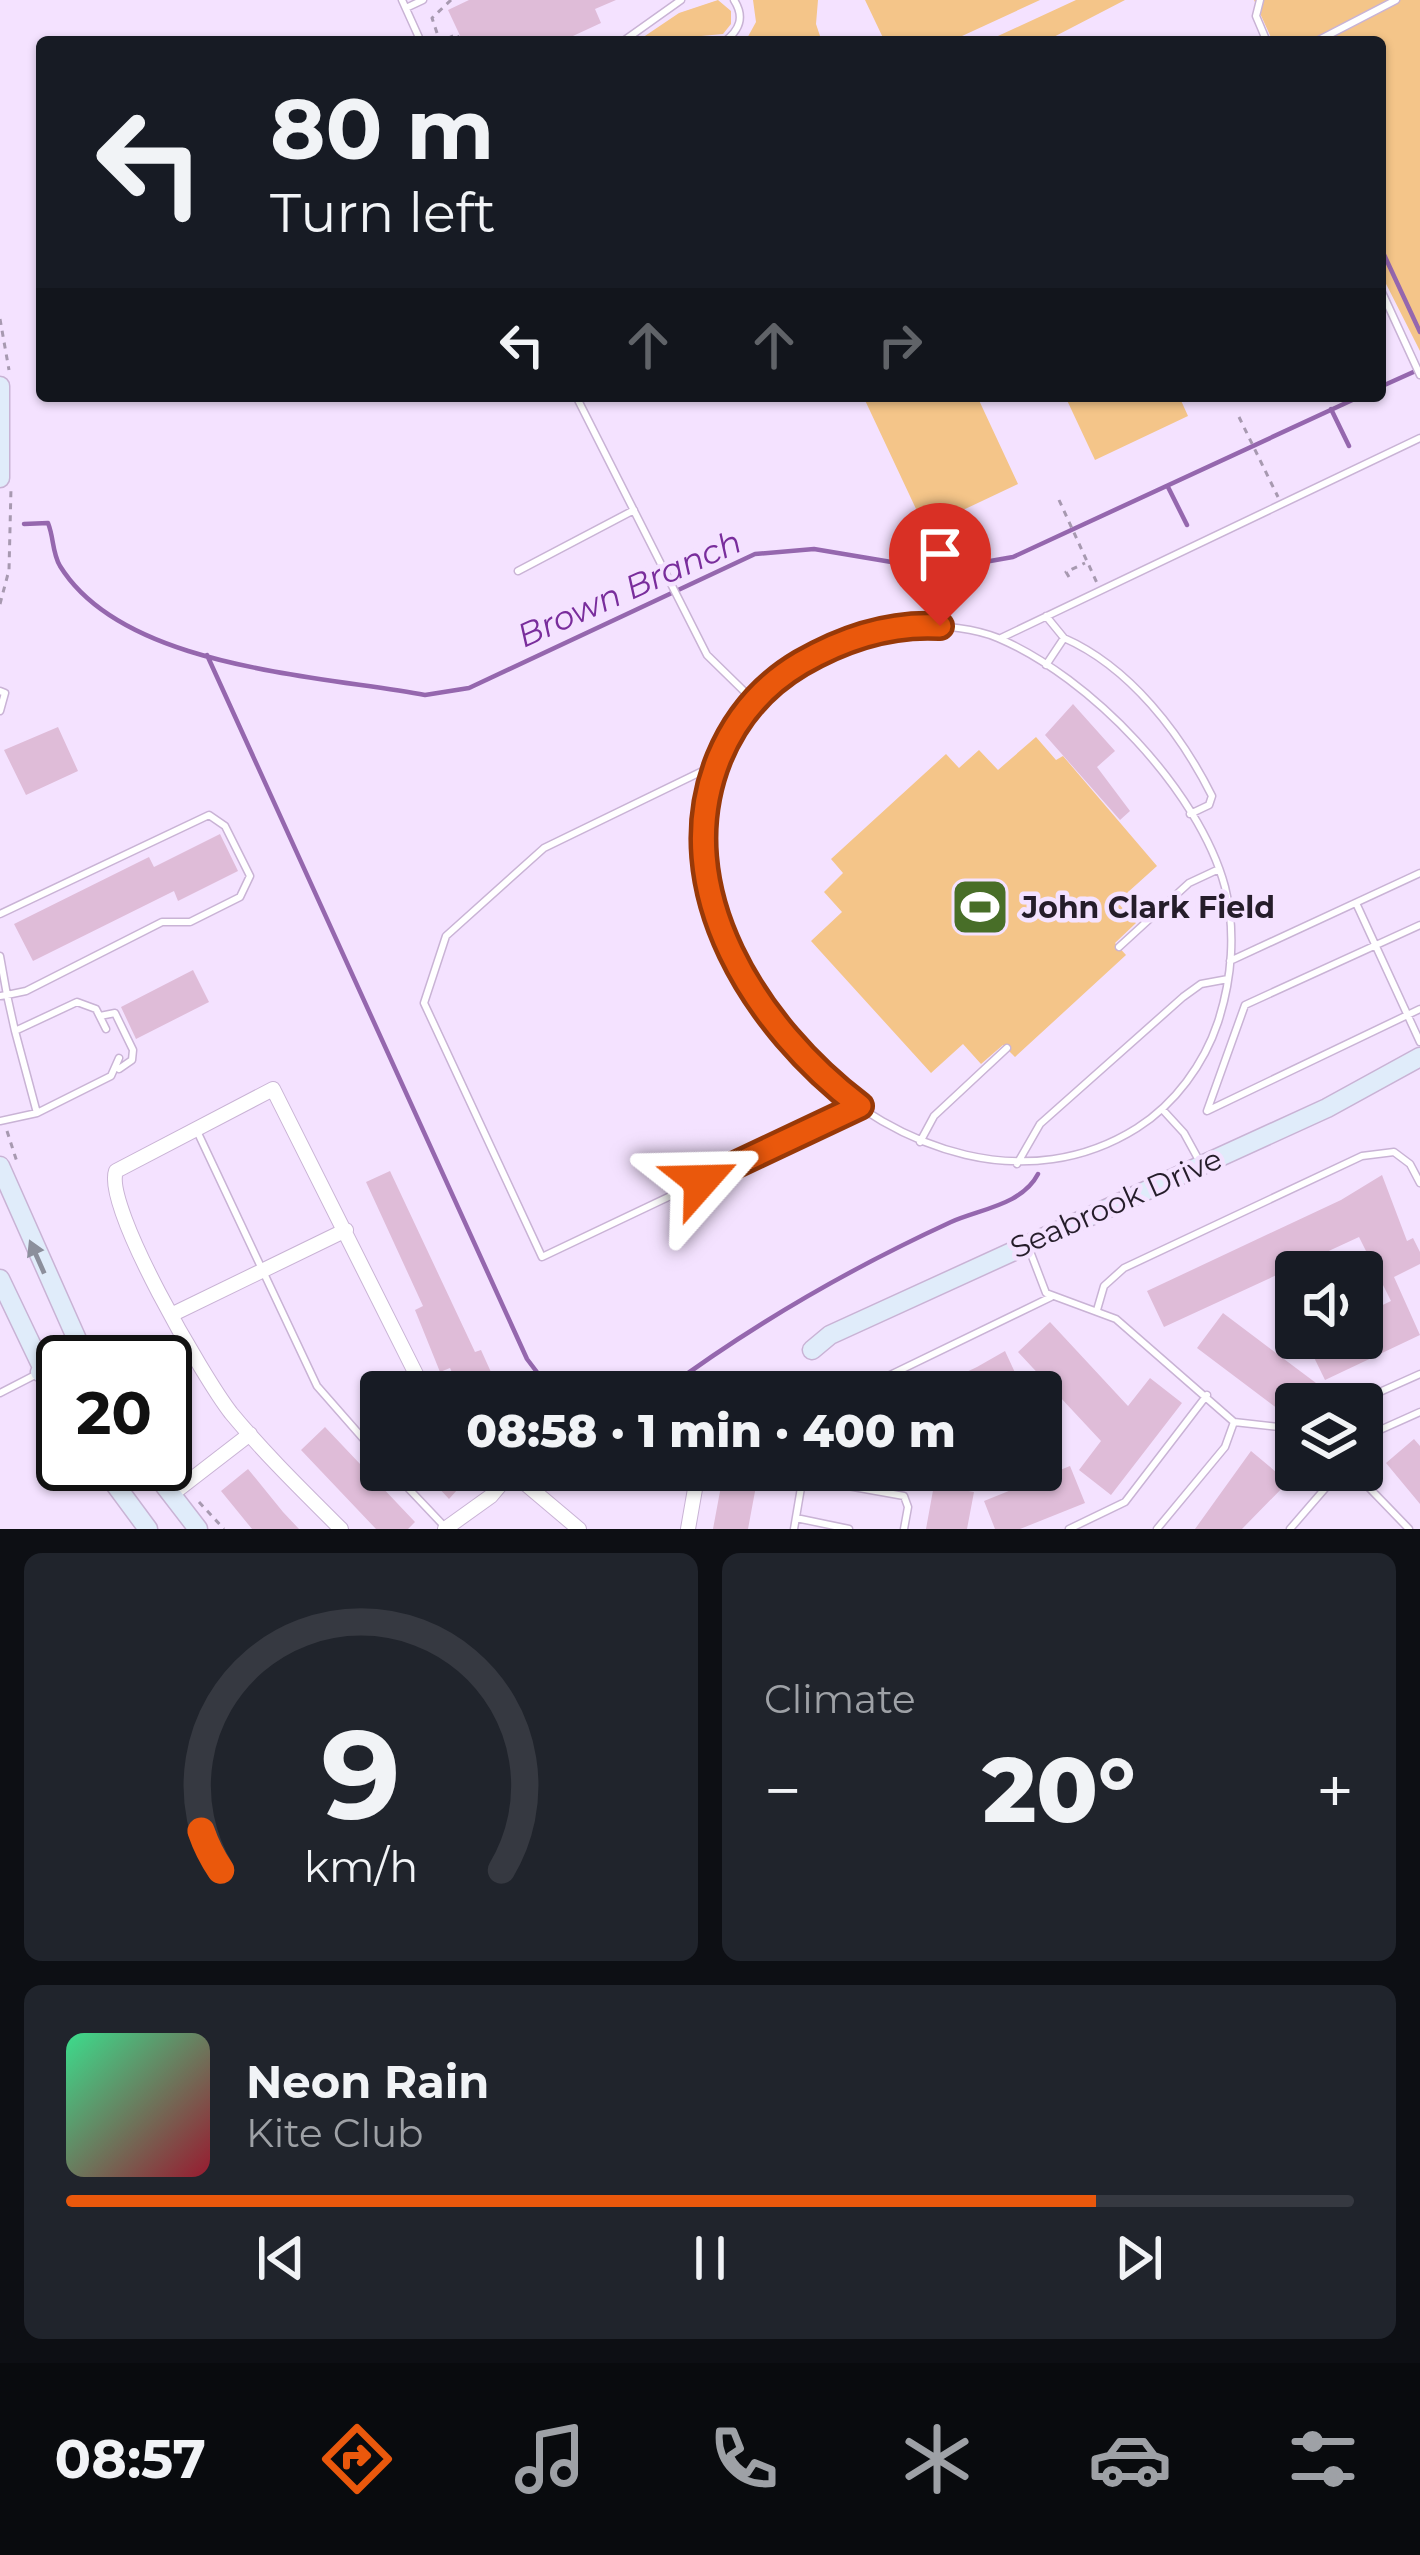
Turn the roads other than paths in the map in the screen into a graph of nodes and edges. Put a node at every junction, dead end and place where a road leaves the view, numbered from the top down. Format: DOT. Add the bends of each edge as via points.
graph roads {
  1 [pos="423,0"];
  2 [pos="681,0"];
  3 [pos="734,0"];
  4 [pos="1260,0"];
  5 [pos="1396,0"];
  6 [pos="1384,3"];
  7 [pos="404,4"];
  8 [pos="418,36"];
  9 [pos="630,36"];
  10 [pos="730,36"];
  11 [pos="1264,36"];
  12 [pos="1326,36"];
  13 [pos="1386,301"];
  14 [pos="1420,375"];
  15 [pos="0,386"];
  16 [pos="579,402"];
  17 [pos="1420,438"];
  18 [pos="1,448"];
  19 [pos="0,478"];
  20 [pos="634,510"];
  21 [pos="518,572"];
  22 [pos="1046,616"];
  23 [pos="999,638"];
  24 [pos="1064,638"];
  25 [pos="1046,667"];
  26 [pos="0,692"];
  27 [pos="753,700"];
  28 [pos="0,711"];
  29 [pos="717,764"];
  30 [pos="1190,814"];
  31 [pos="1219,869"];
  32 [pos="1420,873"];
  33 [pos="1356,902"];
  34 [pos="0,914"];
  35 [pos="1420,925"];
  36 [pos="1375,945"];
  37 [pos="1119,947"];
  38 [pos="0,956"];
  39 [pos="1230,961"];
  40 [pos="1228,979"];
  41 [pos="3,995"];
  42 [pos="1420,1009"];
  43 [pos="1408,1015"];
  44 [pos="100,1016"];
  45 [pos="106,1029"];
  46 [pos="15,1031"];
  47 [pos="1420,1042"];
  48 [pos="1007,1048"];
  49 [pos="1420,1057"];
  50 [pos="119,1058"];
  51 [pos="116,1071"];
  52 [pos="860,1106"];
  53 [pos="1162,1109"];
  54 [pos="37,1113"];
  55 [pos="0,1121"];
  56 [pos="195,1128"];
  57 [pos="920,1142"];
  58 [pos="1017,1164"];
  59 [pos="1202,1164"];
  60 [pos="0,1166"];
  61 [pos="1420,1183"];
  62 [pos="346,1230"];
  63 [pos="1027,1243"];
  64 [pos="260,1272"];
  65 [pos="0,1279"];
  66 [pos="1052,1296"];
  67 [pos="1097,1310"];
  68 [pos="171,1315"];
  69 [pos="75,1335"];
  70 [pos="812,1350"];
  71 [pos="36,1363"];
  72 [pos="415,1371"];
  73 [pos="898,1371"];
  74 [pos="36,1374"];
  75 [pos="1420,1374"];
  76 [pos="1383,1390"];
  77 [pos="0,1393"];
  78 [pos="1207,1395"];
  79 [pos="1420,1412"];
  80 [pos="1234,1423"];
  81 [pos="1275,1427"];
  82 [pos="1383,1429"];
  83 [pos="250,1434"];
  84 [pos="360,1435"];
  85 [pos="116,1491"];
  86 [pos="168,1491"];
  87 [pos="411,1491"];
  88 [pos="495,1491"];
  89 [pos="534,1491"];
  90 [pos="695,1491"];
  91 [pos="800,1491"];
  92 [pos="881,1491"];
  93 [pos="1323,1491"];
  94 [pos="1372,1491"];
  95 [pos="171,1495"];
  96 [pos="796,1518"];
  97 [pos="138,1527"];
  98 [pos="198,1529"];
  99 [pos="340,1529"];
  100 [pos="446,1529"];
  101 [pos="579,1529"];
  102 [pos="688,1529"];
  103 [pos="794,1529"];
  104 [pos="849,1529"];
  105 [pos="904,1529"];
  106 [pos="1069,1529"];
  107 [pos="1157,1529"];
  108 [pos="1290,1529"];
  109 [pos="1409,1529"];
  1 -- 7 [label="lane"];
  2 -- 9 [label="lane"];
  3 -- 10 [label="lane" via="740,25"];
  4 -- 11 [label="lane"];
  5 -- 6 [label="lane"];
  6 -- 12 [label="lane"];
  7 -- 8 [label="lane"];
  13 -- 14 [label="lane"];
  15 -- 18 [label="street"];
  16 -- 20 [label="lane"];
  17 -- 22 [label="lane"];
  18 -- 19 [label="street"];
  20 -- 21 [label="lane"];
  20 -- 27 [label="lane" via="707,655"];
  22 -- 23 [label="lane"];
  22 -- 24 [label="lane"];
  23 -- 25 [label="lane"];
  23 -- 27 [label="lane" via="940,626 875,631 808,659"];
  24 -- 25 [label="lane"];
  24 -- 30 [label="lane" via="1146,700 1184,743 1212,796"];
  25 -- 30 [label="lane" via="1130,735"];
  26 -- 28 [label="lane"];
  27 -- 29 [label="lane"];
  29 -- 52 [label="lane" via="704,813 704,860 726,944 784,1034"];
  29 -- 52 [label="lane" via="544,848 446,936 424,1003 542,1257"];
  30 -- 31 [label="lane"];
  31 -- 37 [label="lane" via="1189,883"];
  31 -- 39 [label="lane"];
  32 -- 33 [label="lane"];
  33 -- 36 [label="lane"];
  33 -- 39 [label="lane"];
  34 -- 41 [label="lane" via="209,815 225,826 250,876 240,897 207,914 162,922"];
  35 -- 36 [label="lane"];
  36 -- 43 [label="lane"];
  36 -- 43 [label="lane" via="1245,1005 1207,1111"];
  38 -- 41 [label="lane"];
  39 -- 40 [label="lane"];
  40 -- 53 [label="lane" via="1208,1047"];
  40 -- 58 [label="lane" via="1183,997 1040,1124"];
  41 -- 46 [label="lane"];
  42 -- 43 [label="lane"];
  43 -- 47 [label="lane"];
  44 -- 45 [label="lane"];
  44 -- 46 [label="lane" via="84,1002"];
  44 -- 51 [label="lane" via="115,1013 133,1050"];
  46 -- 54 [label="lane"];
  48 -- 57 [label="lane" via="934,1115"];
  49 -- 59 [label="street, Seabrook Drive"];
  50 -- 51 [label="lane"];
  51 -- 54 [label="lane"];
  52 -- 57 [label="lane"];
  53 -- 58 [label="lane" via="1094,1150"];
  53 -- 59 [label="lane"];
  54 -- 55 [label="lane"];
  56 -- 62 [label="street" via="273,1088"];
  56 -- 64 [label="lane"];
  56 -- 68 [label="street" via="112,1177"];
  57 -- 58 [label="lane"];
  59 -- 63 [label="street, Seabrook Drive"];
  69 -- 60 [label="street, one-way"];
  61 -- 67 [label="lane" via="1394,1152 1362,1156 1124,1268 1104,1286"];
  62 -- 64 [label="street"];
  62 -- 72 [label="street"];
  63 -- 66 [label="lane"];
  63 -- 70 [label="street, Seabrook Drive"];
  64 -- 68 [label="street"];
  64 -- 84 [label="lane" via="317,1386"];
  65 -- 71 [label="street"];
  66 -- 67 [label="lane"];
  66 -- 73 [label="lane"];
  67 -- 78 [label="lane"];
  68 -- 83 [label="street"];
  74 -- 77 [label="lane"];
  75 -- 76 [label="lane"];
  78 -- 80 [label="lane"];
  78 -- 106 [label="lane" via="1125,1502"];
  79 -- 82 [label="lane"];
  80 -- 81 [label="lane"];
  80 -- 107 [label="lane" via="1225,1447"];
  83 -- 95 [label="street"];
  83 -- 99 [label="street"];
  85 -- 97 [label="street"];
  86 -- 95 [label="street"];
  87 -- 100 [label="lane"];
  88 -- 100 [label="street"];
  89 -- 101 [label="street"];
  90 -- 102 [label="street"];
  91 -- 96 [label="lane"];
  92 -- 105 [label="lane" via="904,1496"];
  93 -- 108 [label="lane"];
  94 -- 109 [label="lane"];
  95 -- 97 [label="street"];
  95 -- 98 [label="street"];
  96 -- 103 [label="lane"];
  96 -- 104 [label="lane"];
}
